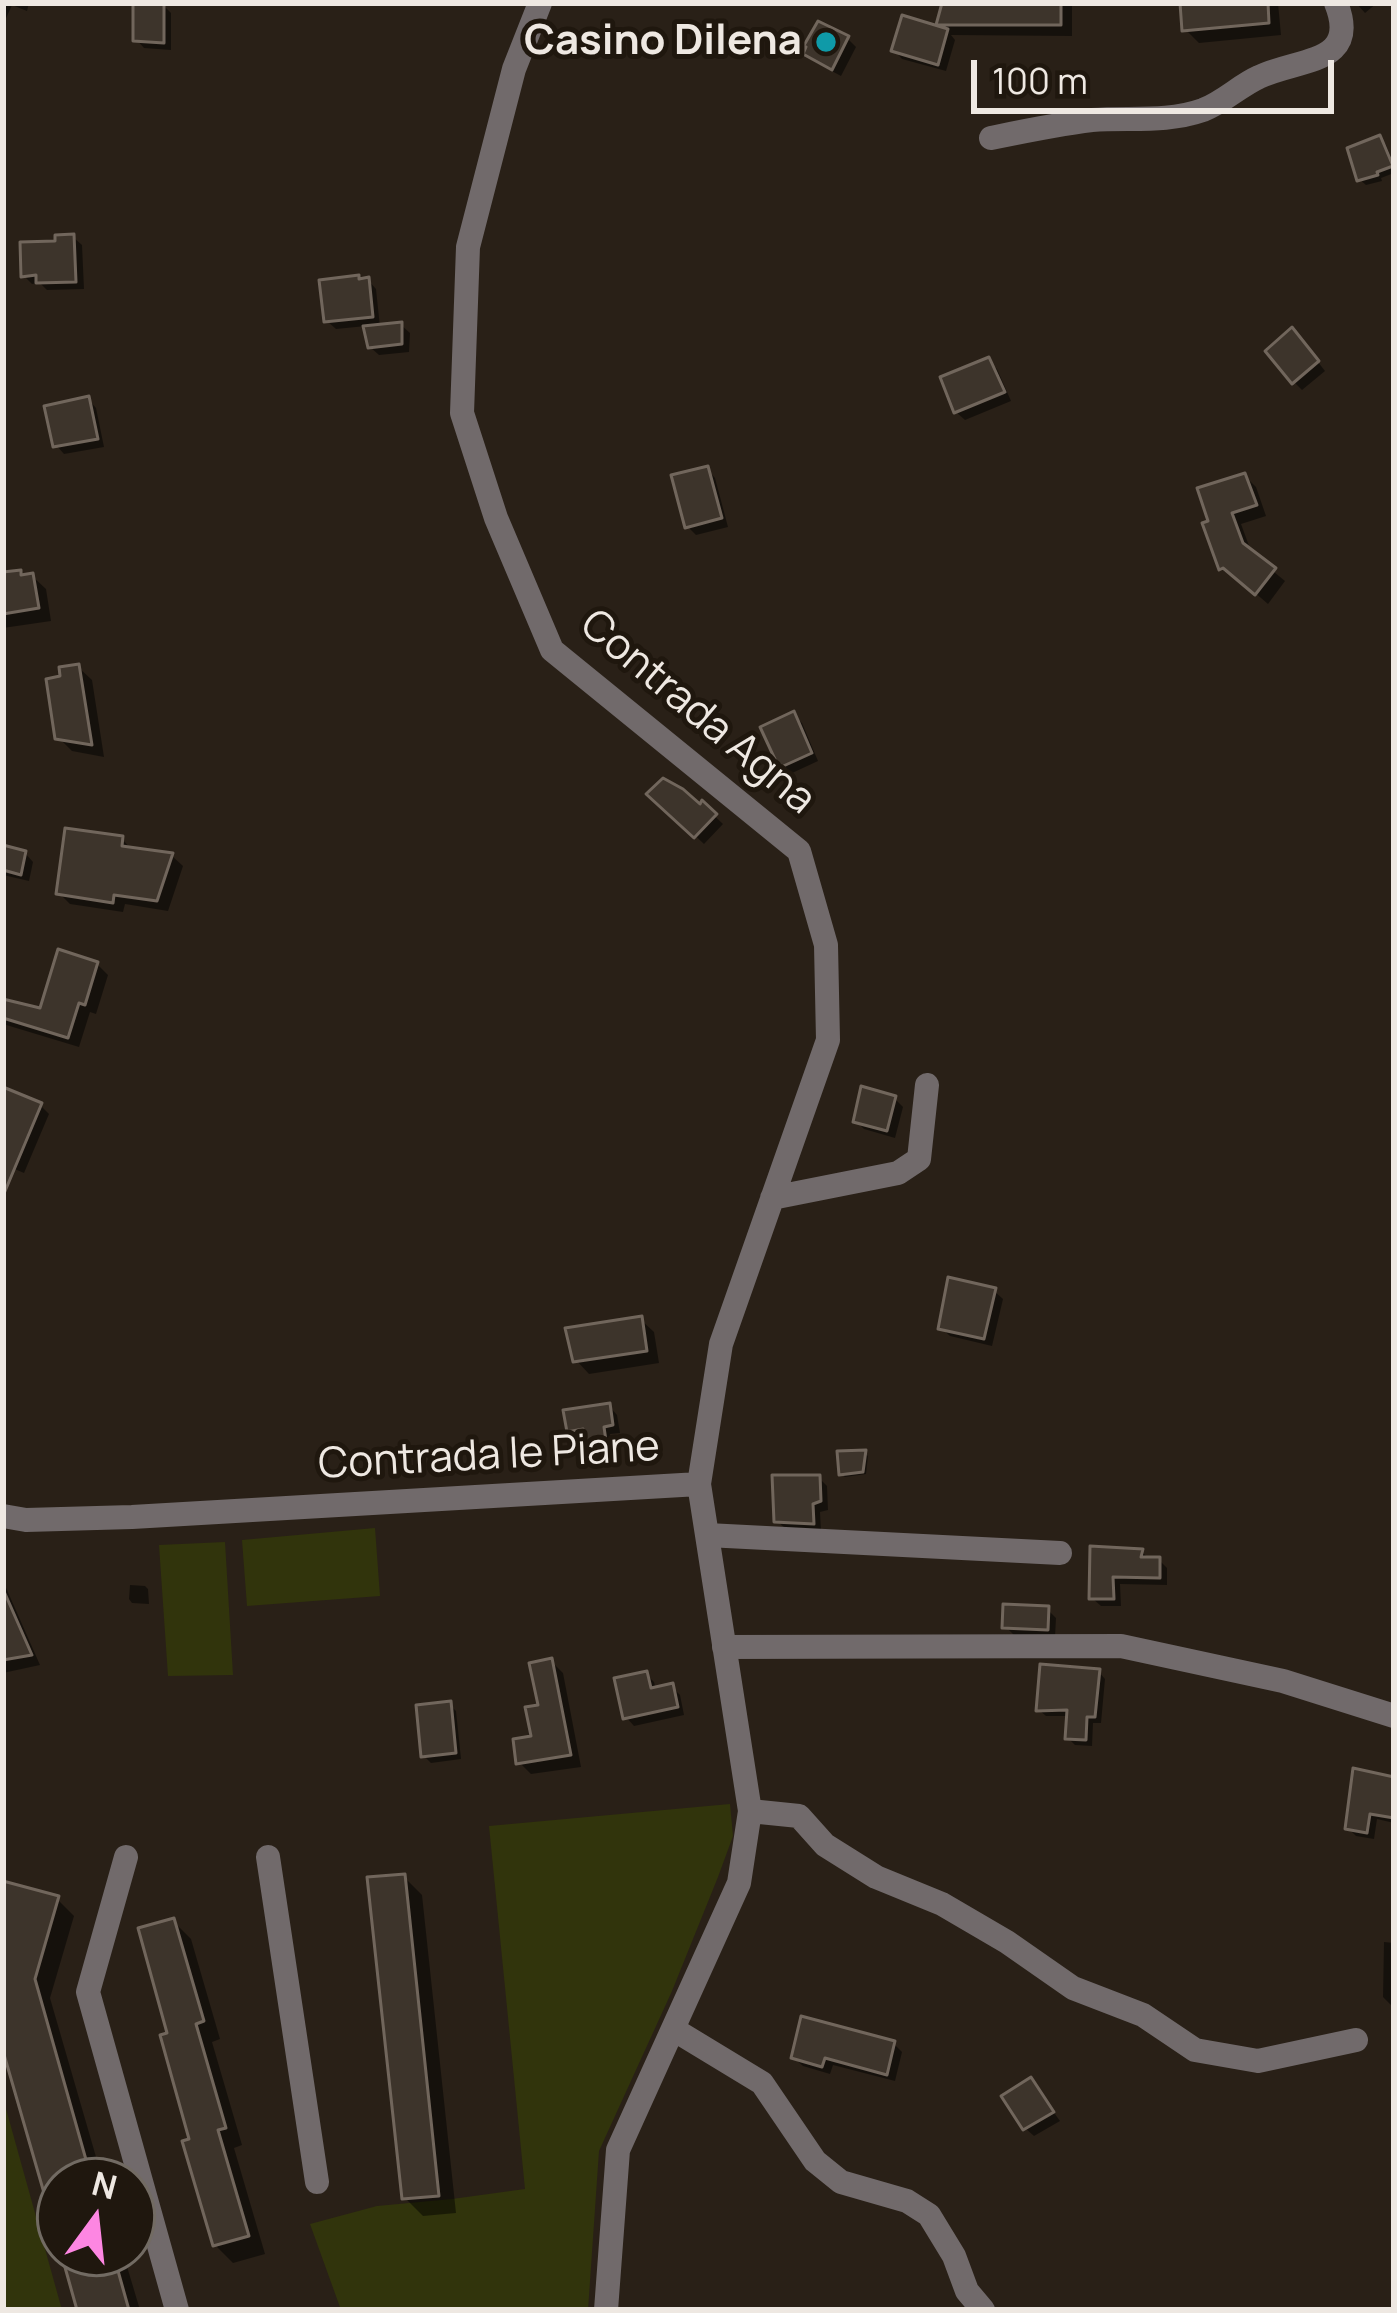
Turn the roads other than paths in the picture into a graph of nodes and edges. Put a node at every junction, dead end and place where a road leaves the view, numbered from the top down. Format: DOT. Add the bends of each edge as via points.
graph roads {
  1 [pos="540,3"];
  2 [pos="1336,3"];
  3 [pos="991,138"];
  4 [pos="927,1085"];
  5 [pos="772,1198"];
  6 [pos="699,1484"];
  7 [pos="3,1516"];
  8 [pos="707,1535"];
  9 [pos="1060,1553"];
  10 [pos="724,1647"];
  11 [pos="1394,1716"];
  12 [pos="750,1811"];
  13 [pos="127,1857"];
  14 [pos="268,1857"];
  15 [pos="673,2029"];
  16 [pos="1356,2040"];
  17 [pos="317,2182"];
  18 [pos="177,2310"];
  19 [pos="606,2310"];
  20 [pos="983,2310"];
  1 -- 5 [label="street, Contrada Agna" via="514,69 468,247 462,413 552,650 799,851 826,946 828,1040"];
  2 -- 3 [label="street" via="1344,27 1331,50 1258,77 1206,109"];
  4 -- 5 [label="street" via="919,1159 898,1173"];
  5 -- 6 [label="street, Contrada Agna" via="722,1344"];
  6 -- 7 [label="street, Contrada le Piane" via="132,1517"];
  6 -- 8 [label="street, Contrada le Piane"];
  8 -- 9 [label="street"];
  8 -- 10 [label="street, Contrada le Piane"];
  10 -- 11 [label="street" via="1121,1646"];
  10 -- 12 [label="street, Contrada le Piane"];
  12 -- 15 [label="street, Contrada le Piane" via="739,1882"];
  12 -- 16 [label="street" via="799,1816 825,1845 876,1877 942,1904 1073,1988 1143,2014 1195,2050 1258,2061"];
  13 -- 18 [label="street" via="88,1992"];
  14 -- 17 [label="street"];
  15 -- 19 [label="street, Contrada le Piane" via="618,2150"];
  15 -- 20 [label="street" via="762,2083 815,2161 841,2182 929,2215"];
}
